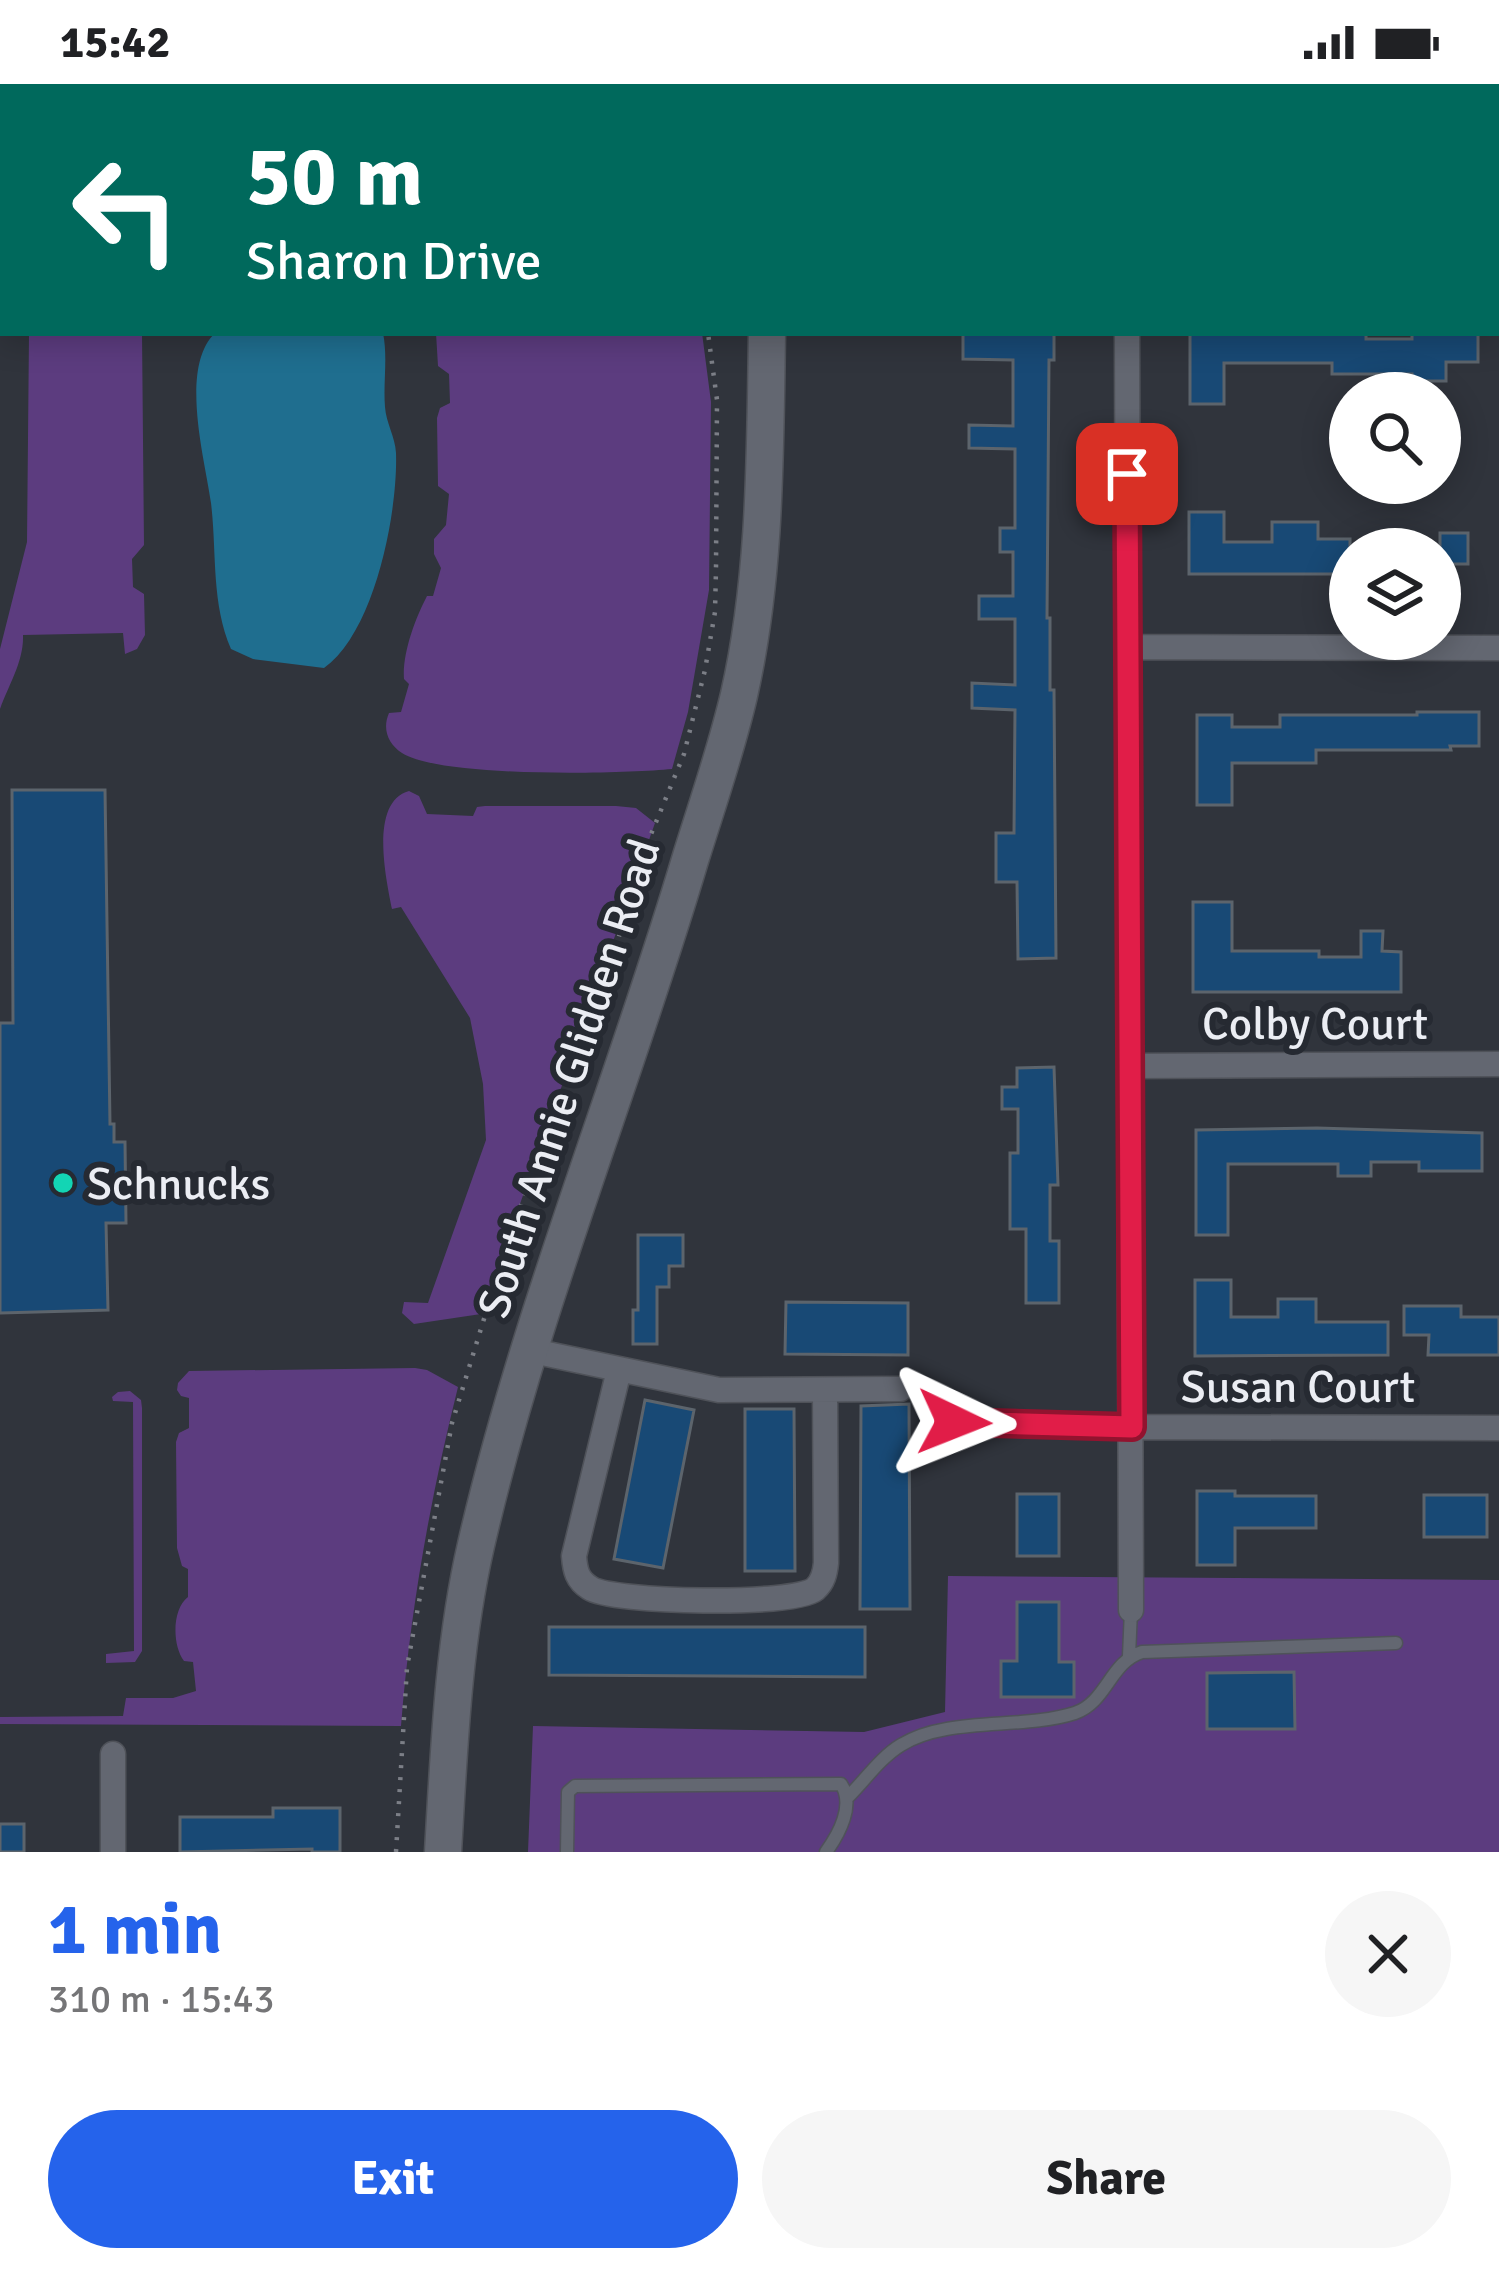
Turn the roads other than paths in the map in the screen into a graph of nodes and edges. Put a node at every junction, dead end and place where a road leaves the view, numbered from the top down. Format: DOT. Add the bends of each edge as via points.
graph roads {
  1 [pos="767,336"];
  2 [pos="1127,336"];
  3 [pos="1127,647"];
  4 [pos="1499,648"];
  5 [pos="1499,1064"];
  6 [pos="1131,1066"];
  7 [pos="528,1350"];
  8 [pos="619,1370"];
  9 [pos="901,1389"];
  10 [pos="825,1390"];
  11 [pos="954,1422"];
  12 [pos="1132,1427"];
  13 [pos="1499,1428"];
  14 [pos="1130,1610"];
  15 [pos="1396,1643"];
  16 [pos="1129,1656"];
  17 [pos="113,1754"];
  18 [pos="848,1797"];
  19 [pos="113,1852"];
  20 [pos="443,1852"];
  21 [pos="567,1852"];
  22 [pos="826,1852"];
  1 -- 7 [label="main road, South Annie Glidden Road" via="763,532 739,695 664,956"];
  2 -- 3 [label="street"];
  3 -- 4 [label="street"];
  3 -- 6 [label="street"];
  5 -- 6 [label="street, Colby Court"];
  6 -- 12 [label="street"];
  7 -- 8 [label="street"];
  7 -- 20 [label="main road, South Annie Glidden Road" via="475,1551 453,1698"];
  8 -- 10 [label="street" via="719,1390"];
  8 -- 10 [label="street" via="574,1556 578,1577 604,1594 780,1599 819,1586 826,1563"];
  9 -- 10 [label="street"];
  11 -- 12 [label="street, Susan Court"];
  12 -- 13 [label="street, Susan Court"];
  12 -- 14 [label="street"];
  14 -- 16 [label="lane"];
  15 -- 16 [label="lane"];
  16 -- 18 [label="lane" via="1088,1706 921,1735"];
  17 -- 19 [label="street"];
  18 -- 21 [label="lane" via="842,1784 575,1786 568,1792"];
  18 -- 22 [label="lane"];
}
